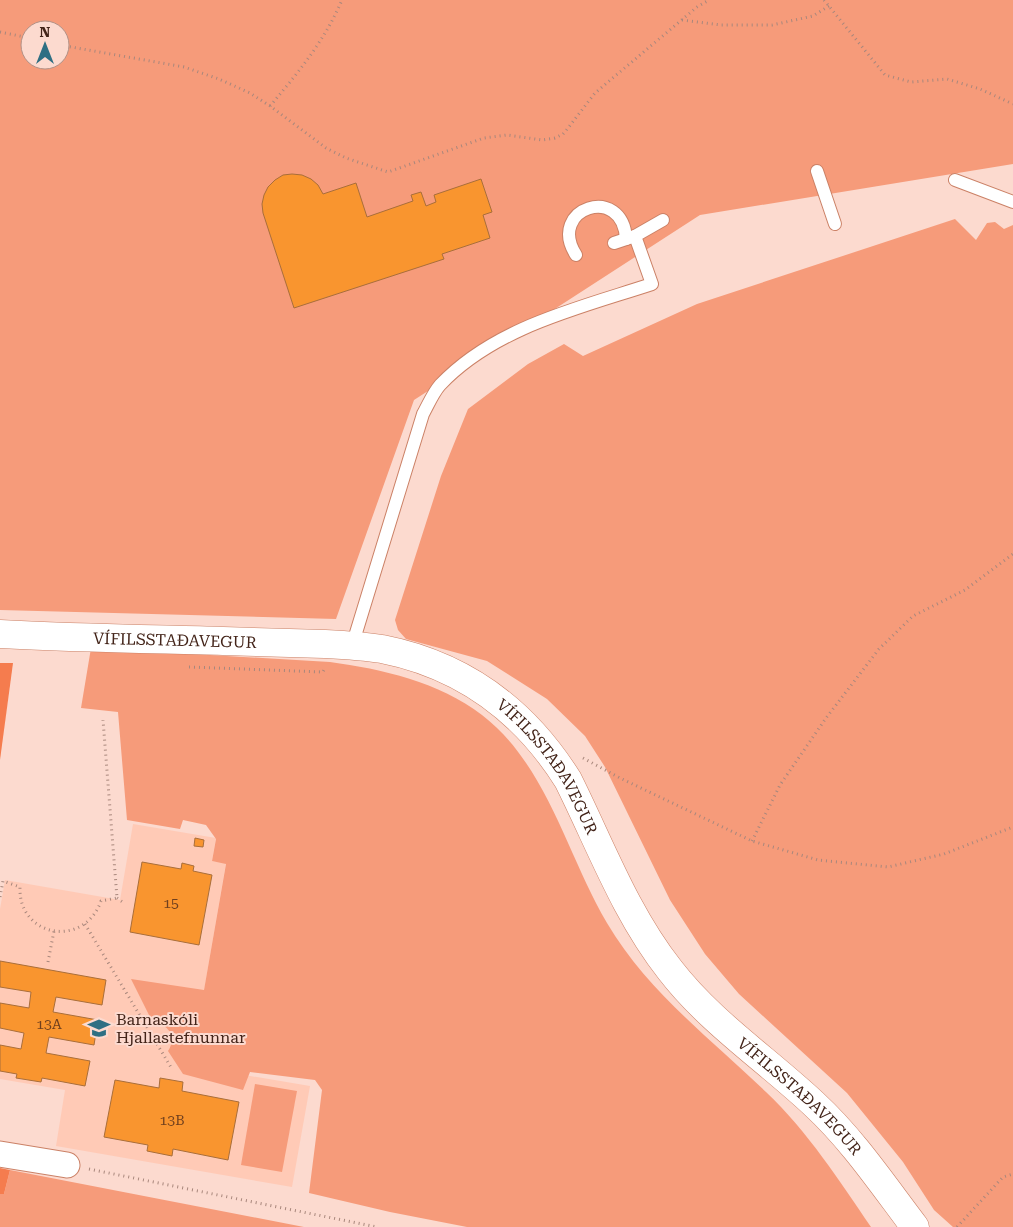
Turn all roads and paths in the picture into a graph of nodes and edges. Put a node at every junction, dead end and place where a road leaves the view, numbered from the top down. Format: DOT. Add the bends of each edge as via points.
graph roads {
  1 [pos="342,0"];
  2 [pos="709,0"];
  3 [pos="824,0"];
  4 [pos="829,6"];
  5 [pos="682,20"];
  6 [pos="0,32"];
  7 [pos="20,36"];
  8 [pos="70,47"];
  9 [pos="1013,104"];
  10 [pos="270,106"];
  11 [pos="817,171"];
  12 [pos="955,180"];
  13 [pos="1013,202"];
  14 [pos="663,220"];
  15 [pos="835,224"];
  16 [pos="625,239"];
  17 [pos="576,255"];
  18 [pos="1013,554"];
  19 [pos="0,634"];
  20 [pos="352,646"];
  21 [pos="103,720"];
  22 [pos="556,761"];
  23 [pos="1013,827"];
  24 [pos="752,841"];
  25 [pos="0,897"];
  26 [pos="117,898"];
  27 [pos="124,903"];
  28 [pos="85,924"];
  29 [pos="54,931"];
  30 [pos="48,962"];
  31 [pos="172,1069"];
  32 [pos="0,1154"];
  33 [pos="67,1165"];
  34 [pos="1013,1174"];
  35 [pos="377,1227"];
  36 [pos="915,1227"];
  37 [pos="957,1227"];
  1 -- 10 [label="path" via="302,68"];
  2 -- 5 [label="path"];
  3 -- 4 [label="path"];
  4 -- 5 [label="path" via="813,16 772,25 721,25"];
  4 -- 9 [label="path" via="885,75 911,82 947,79"];
  5 -- 10 [label="path" via="594,93 562,134 549,140 507,135 484,138 388,172 326,148"];
  6 -- 7 [label="path"];
  8 -- 10 [label="path" via="184,67 219,79"];
  11 -- 15 [label="lane"];
  12 -- 13 [label="lane"];
  14 -- 16 [label="lane"];
  16 -- 17 [label="lane" via="626,229 616,213 598,206 588,208 580,212 570,228 571,247"];
  16 -- 20 [label="lane" via="652,284 557,315 501,338 468,360 439,386 423,414"];
  18 -- 24 [label="path" via="965,590 913,616 879,650 826,718 780,785"];
  19 -- 20 [label="main road, VÍFILSSTAÐAVEGUR"];
  20 -- 22 [label="main road, VÍFILSSTAÐAVEGUR" via="408,655 461,676 526,724"];
  21 -- 26 [label="path"];
  22 -- 24 [label="path" via="567,756 582,757"];
  22 -- 36 [label="main road, VÍFILSSTAÐAVEGUR" via="631,911 670,970 715,1018 815,1104 856,1150"];
  23 -- 24 [label="path" via="944,854 888,867 818,860"];
  25 -- 29 [label="path" via="3,881 20,887 26,913 38,925"];
  26 -- 27 [label="path"];
  26 -- 28 [label="path" via="101,901 94,916"];
  28 -- 29 [label="path" via="70,930"];
  28 -- 31 [label="path"];
  29 -- 30 [label="path"];
  32 -- 33 [label="street"];
  33 -- 35 [label="path"];
  34 -- 37 [label="path" via="1003,1177"];
}
